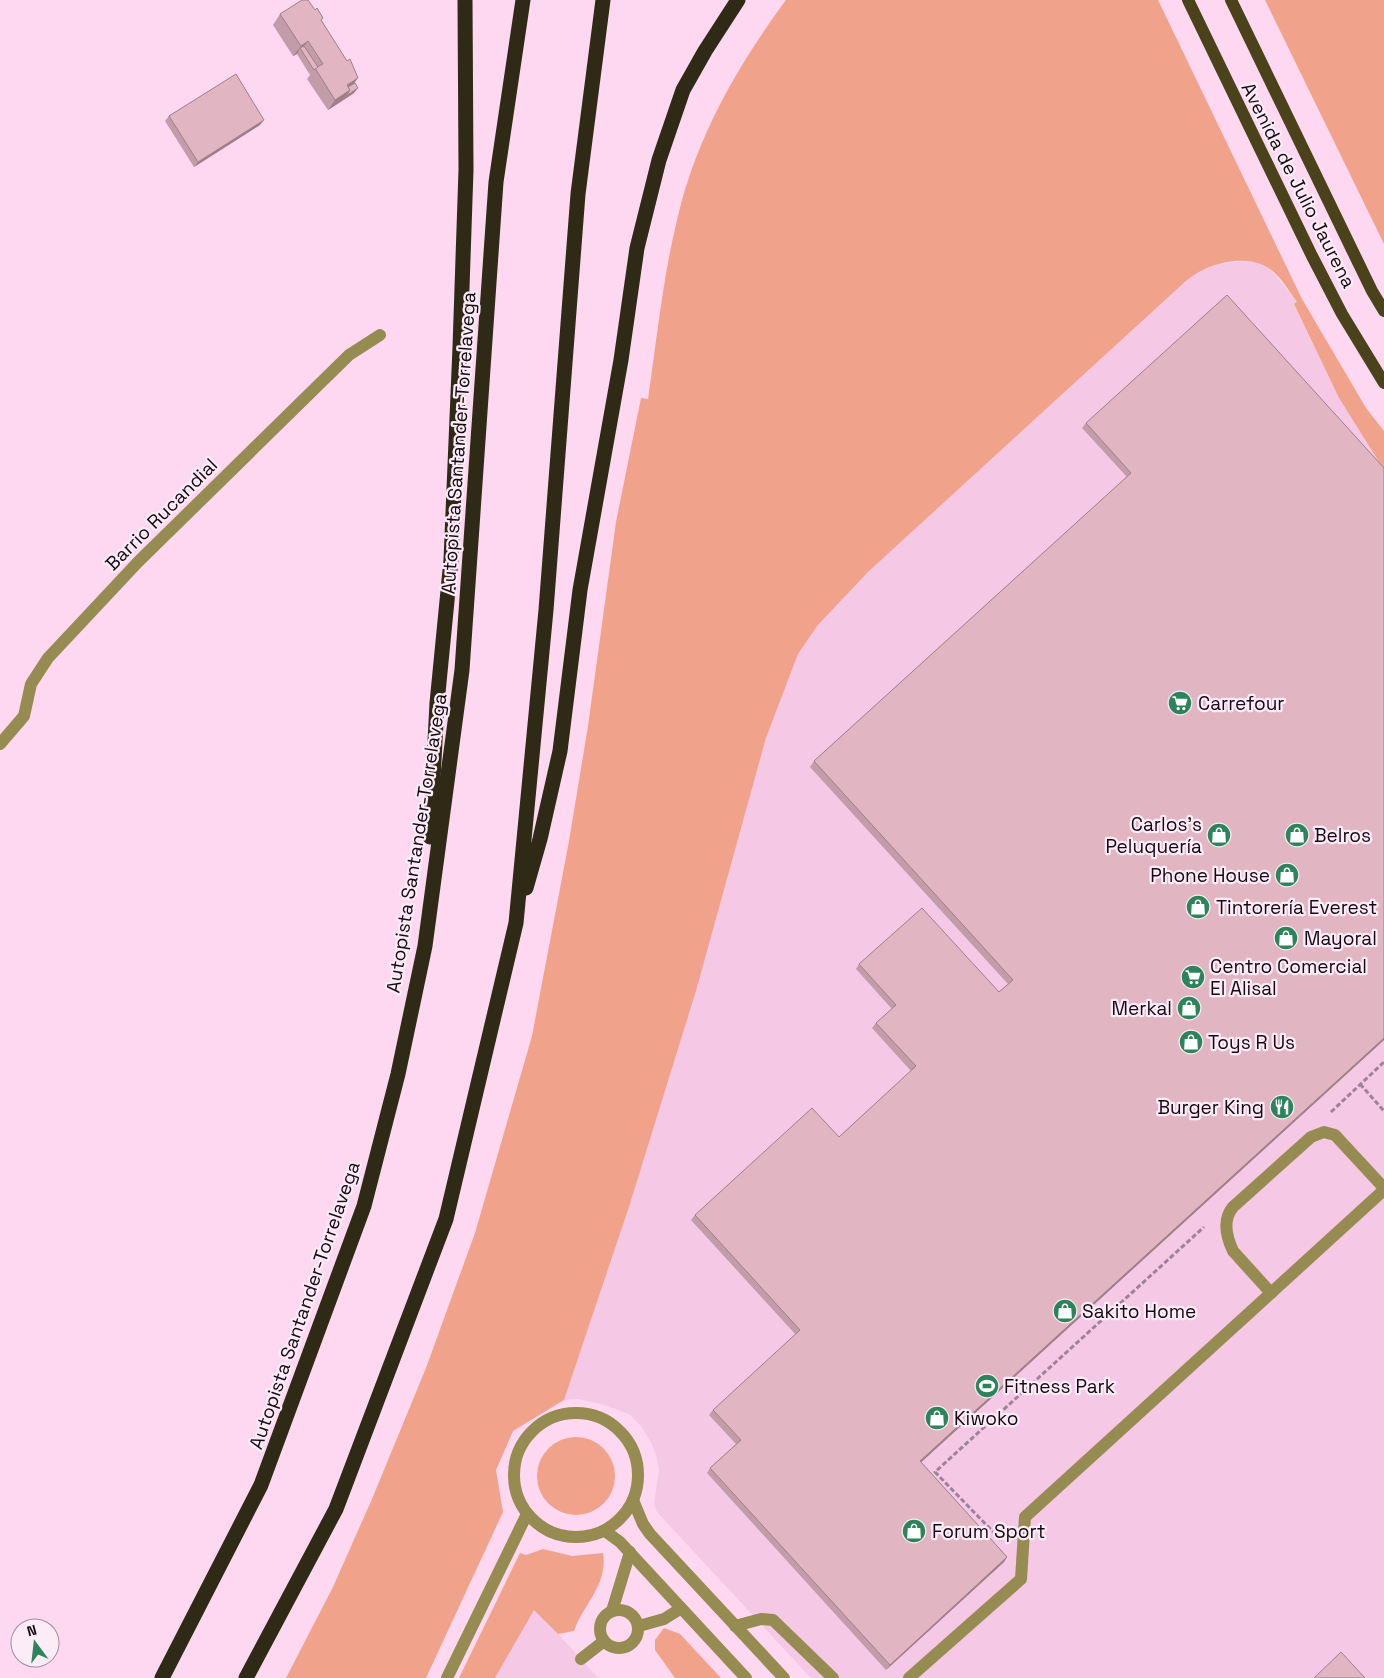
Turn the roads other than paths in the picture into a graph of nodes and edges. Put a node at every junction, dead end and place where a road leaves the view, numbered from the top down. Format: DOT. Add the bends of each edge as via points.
graph roads {
  1 [pos="465,0"];
  2 [pos="523,0"];
  3 [pos="604,0"];
  4 [pos="738,0"];
  5 [pos="1188,0"];
  6 [pos="1231,0"];
  7 [pos="1384,311"];
  8 [pos="380,335"];
  9 [pos="1384,383"];
  10 [pos="0,744"];
  11 [pos="516,923"];
  12 [pos="425,946"];
  13 [pos="1384,1189"];
  14 [pos="1271,1293"];
  15 [pos="633,1500"];
  16 [pos="527,1514"];
  17 [pos="605,1531"];
  18 [pos="630,1552"];
  19 [pos="680,1608"];
  20 [pos="612,1611"];
  21 [pos="639,1626"];
  22 [pos="734,1626"];
  23 [pos="604,1641"];
  24 [pos="581,1660"];
  25 [pos="162,1678"];
  26 [pos="246,1678"];
  27 [pos="447,1678"];
  28 [pos="746,1678"];
  29 [pos="784,1678"];
  30 [pos="833,1678"];
  31 [pos="909,1678"];
  1 -- 12 [label="highway" via="466,170 452,551 437,703"];
  2 -- 12 [label="highway, Autopista Santander-Torrelavega" via="496,182 462,670"];
  3 -- 11 [label="highway" via="578,194 546,610"];
  4 -- 11 [label="highway" via="683,90 659,160 637,248 621,360 580,590 560,751"];
  5 -- 9 [label="main road, Avenida de Julio Jaurena" via="1312,256 1342,314"];
  6 -- 7 [label="main road, Avenida de Julio Jaurena"];
  8 -- 10 [label="street, Barrio Rucandial" via="349,355 138,562 48,658 31,684 24,716"];
  11 -- 26 [label="highway" via="446,1219 336,1509"];
  12 -- 25 [label="highway, Autopista Santander-Torrelavega" via="398,1074 364,1206 261,1485"];
  13 -- 14 [label="street"];
  13 -- 14 [label="street" via="1335,1135 1324,1132 1311,1136 1233,1207 1226,1219 1229,1242 1233,1251"];
  14 -- 31 [label="street" via="1025,1517 1021,1579"];
  15 -- 16 [label="street" via="638,1469 627,1440 612,1424 602,1419 587,1414 570,1414 549,1419 540,1425 519,1451 514,1484"];
  15 -- 17 [label="street" via="622,1517"];
  15 -- 22 [label="street" via="650,1534"];
  16 -- 17 [label="street" via="558,1535 578,1537"];
  16 -- 27 [label="street"];
  17 -- 18 [label="street"];
  18 -- 19 [label="street"];
  18 -- 20 [label="street"];
  19 -- 21 [label="street" via="664,1619"];
  19 -- 28 [label="street"];
  20 -- 21 [label="street" via="629,1612"];
  20 -- 23 [label="street" via="600,1624"];
  21 -- 23 [label="street" via="637,1637 630,1646 619,1649"];
  22 -- 29 [label="street"];
  22 -- 30 [label="street" via="761,1619 773,1620"];
  23 -- 24 [label="street"];
}
